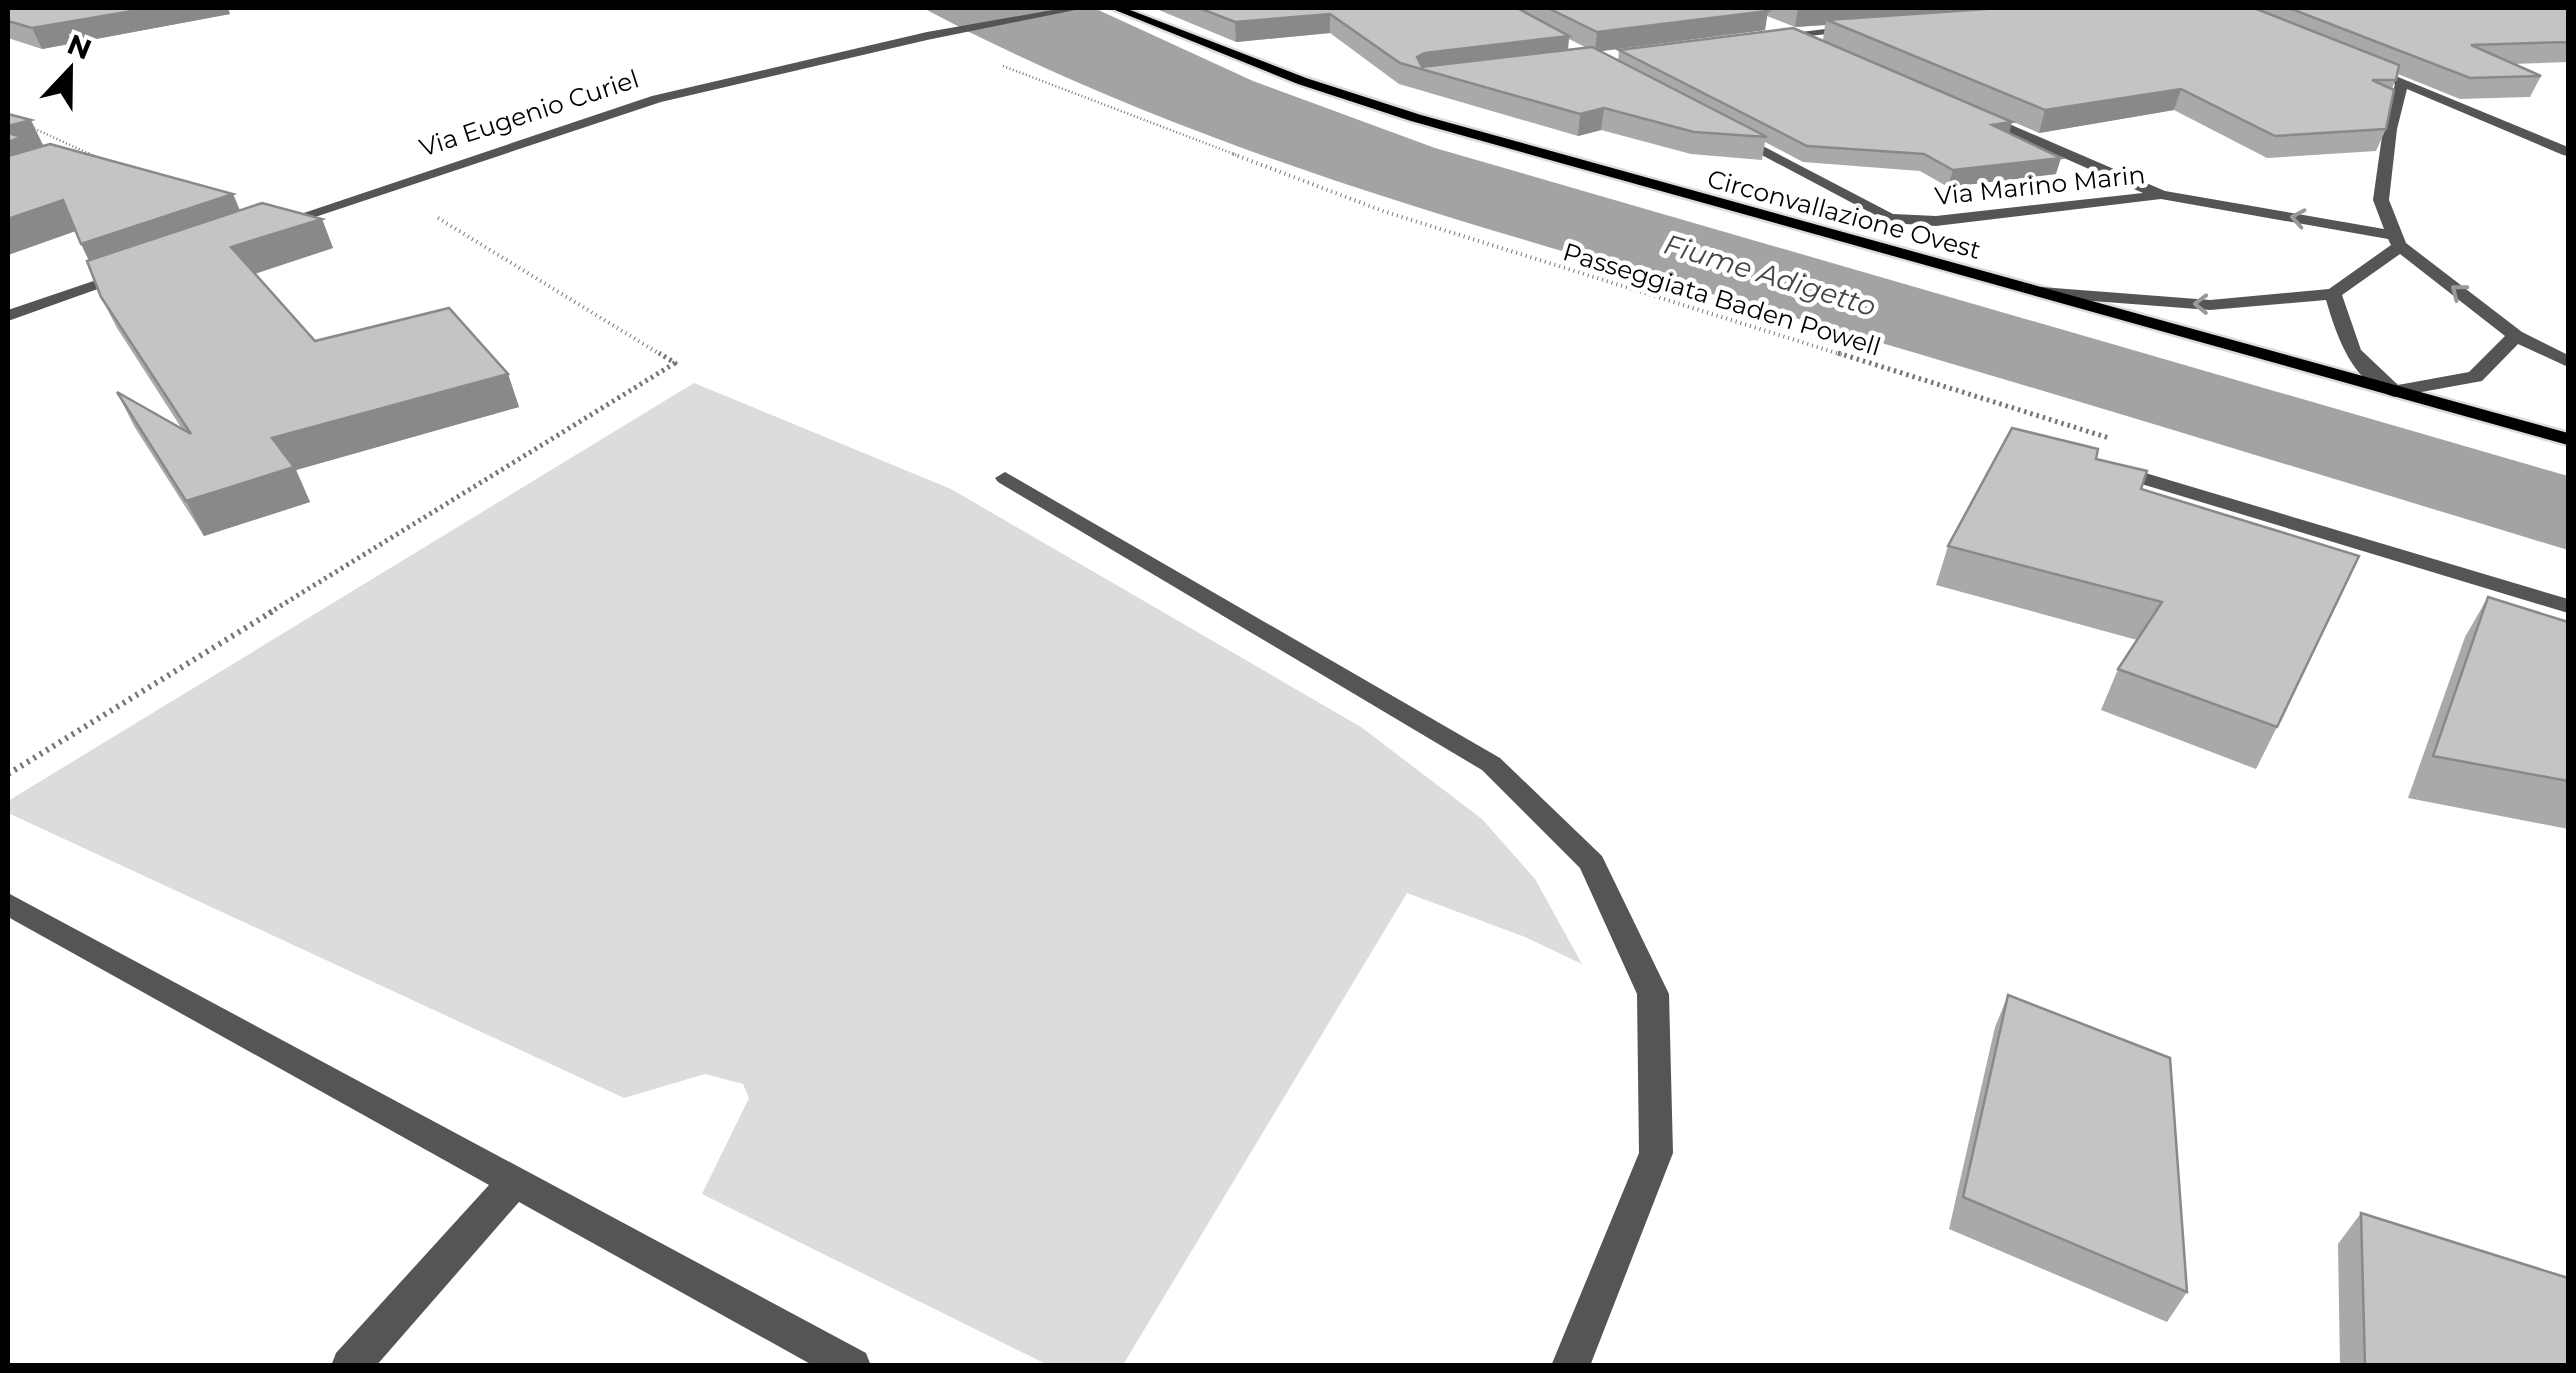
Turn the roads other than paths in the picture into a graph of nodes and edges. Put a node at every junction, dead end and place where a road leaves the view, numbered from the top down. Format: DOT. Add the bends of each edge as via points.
graph roads {
  1 [pos="1079,8"];
  2 [pos="1116,8"];
  3 [pos="1763,21"];
  4 [pos="1866,28"];
  5 [pos="1794,34"];
  6 [pos="1757,38"];
  7 [pos="1829,49"];
  8 [pos="2352,62"];
  9 [pos="2402,82"];
  10 [pos="1969,110"];
  11 [pos="1726,132"];
  12 [pos="2568,152"];
  13 [pos="2162,195"];
  14 [pos="257,231"];
  15 [pos="2397,240"];
  16 [pos="150,267"];
  17 [pos="2031,291"];
  18 [pos="2333,294"];
  19 [pos="8,316"];
  20 [pos="2516,336"];
  21 [pos="2568,362"];
  22 [pos="2394,391"];
  23 [pos="2568,440"];
  24 [pos="2132,475"];
  25 [pos="1005,478"];
  26 [pos="2568,606"];
  27 [pos="8,904"];
  28 [pos="515,1180"];
  29 [pos="350,1366"];
  30 [pos="852,1366"];
  31 [pos="1570,1366"];
  1 -- 14 [label="street, Via Eugenio Curiel" via="657,98"];
  2 -- 17 [label="main road, Circonvallazione Ovest" via="1416,118"];
  3 -- 5 [label="street"];
  4 -- 5 [label="street"];
  5 -- 6 [label="street"];
  5 -- 7 [label="street"];
  8 -- 9 [label="street"];
  9 -- 12 [label="street"];
  9 -- 15 [label="street" via="2381,200"];
  10 -- 13 [label="street"];
  11 -- 13 [label="street, Via Marino Marin" via="1890,218 1936,221"];
  15 -- 13 [label="street, one-way"];
  15 -- 18 [label="street"];
  20 -- 15 [label="street, one-way"];
  16 -- 19 [label="street"];
  18 -- 17 [label="street, one-way" via="2210,305"];
  17 -- 22 [label="main road, Circonvallazione Ovest"];
  18 -- 22 [label="street" via="2350,351"];
  20 -- 21 [label="street"];
  20 -- 22 [label="street" via="2475,377"];
  22 -- 23 [label="main road, Circonvallazione Ovest"];
  24 -- 26 [label="street"];
  25 -- 31 [label="street" via="1492,764 1592,862 1653,994 1656,1152"];
  27 -- 28 [label="street"];
  28 -- 29 [label="street"];
  28 -- 30 [label="street"];
}
